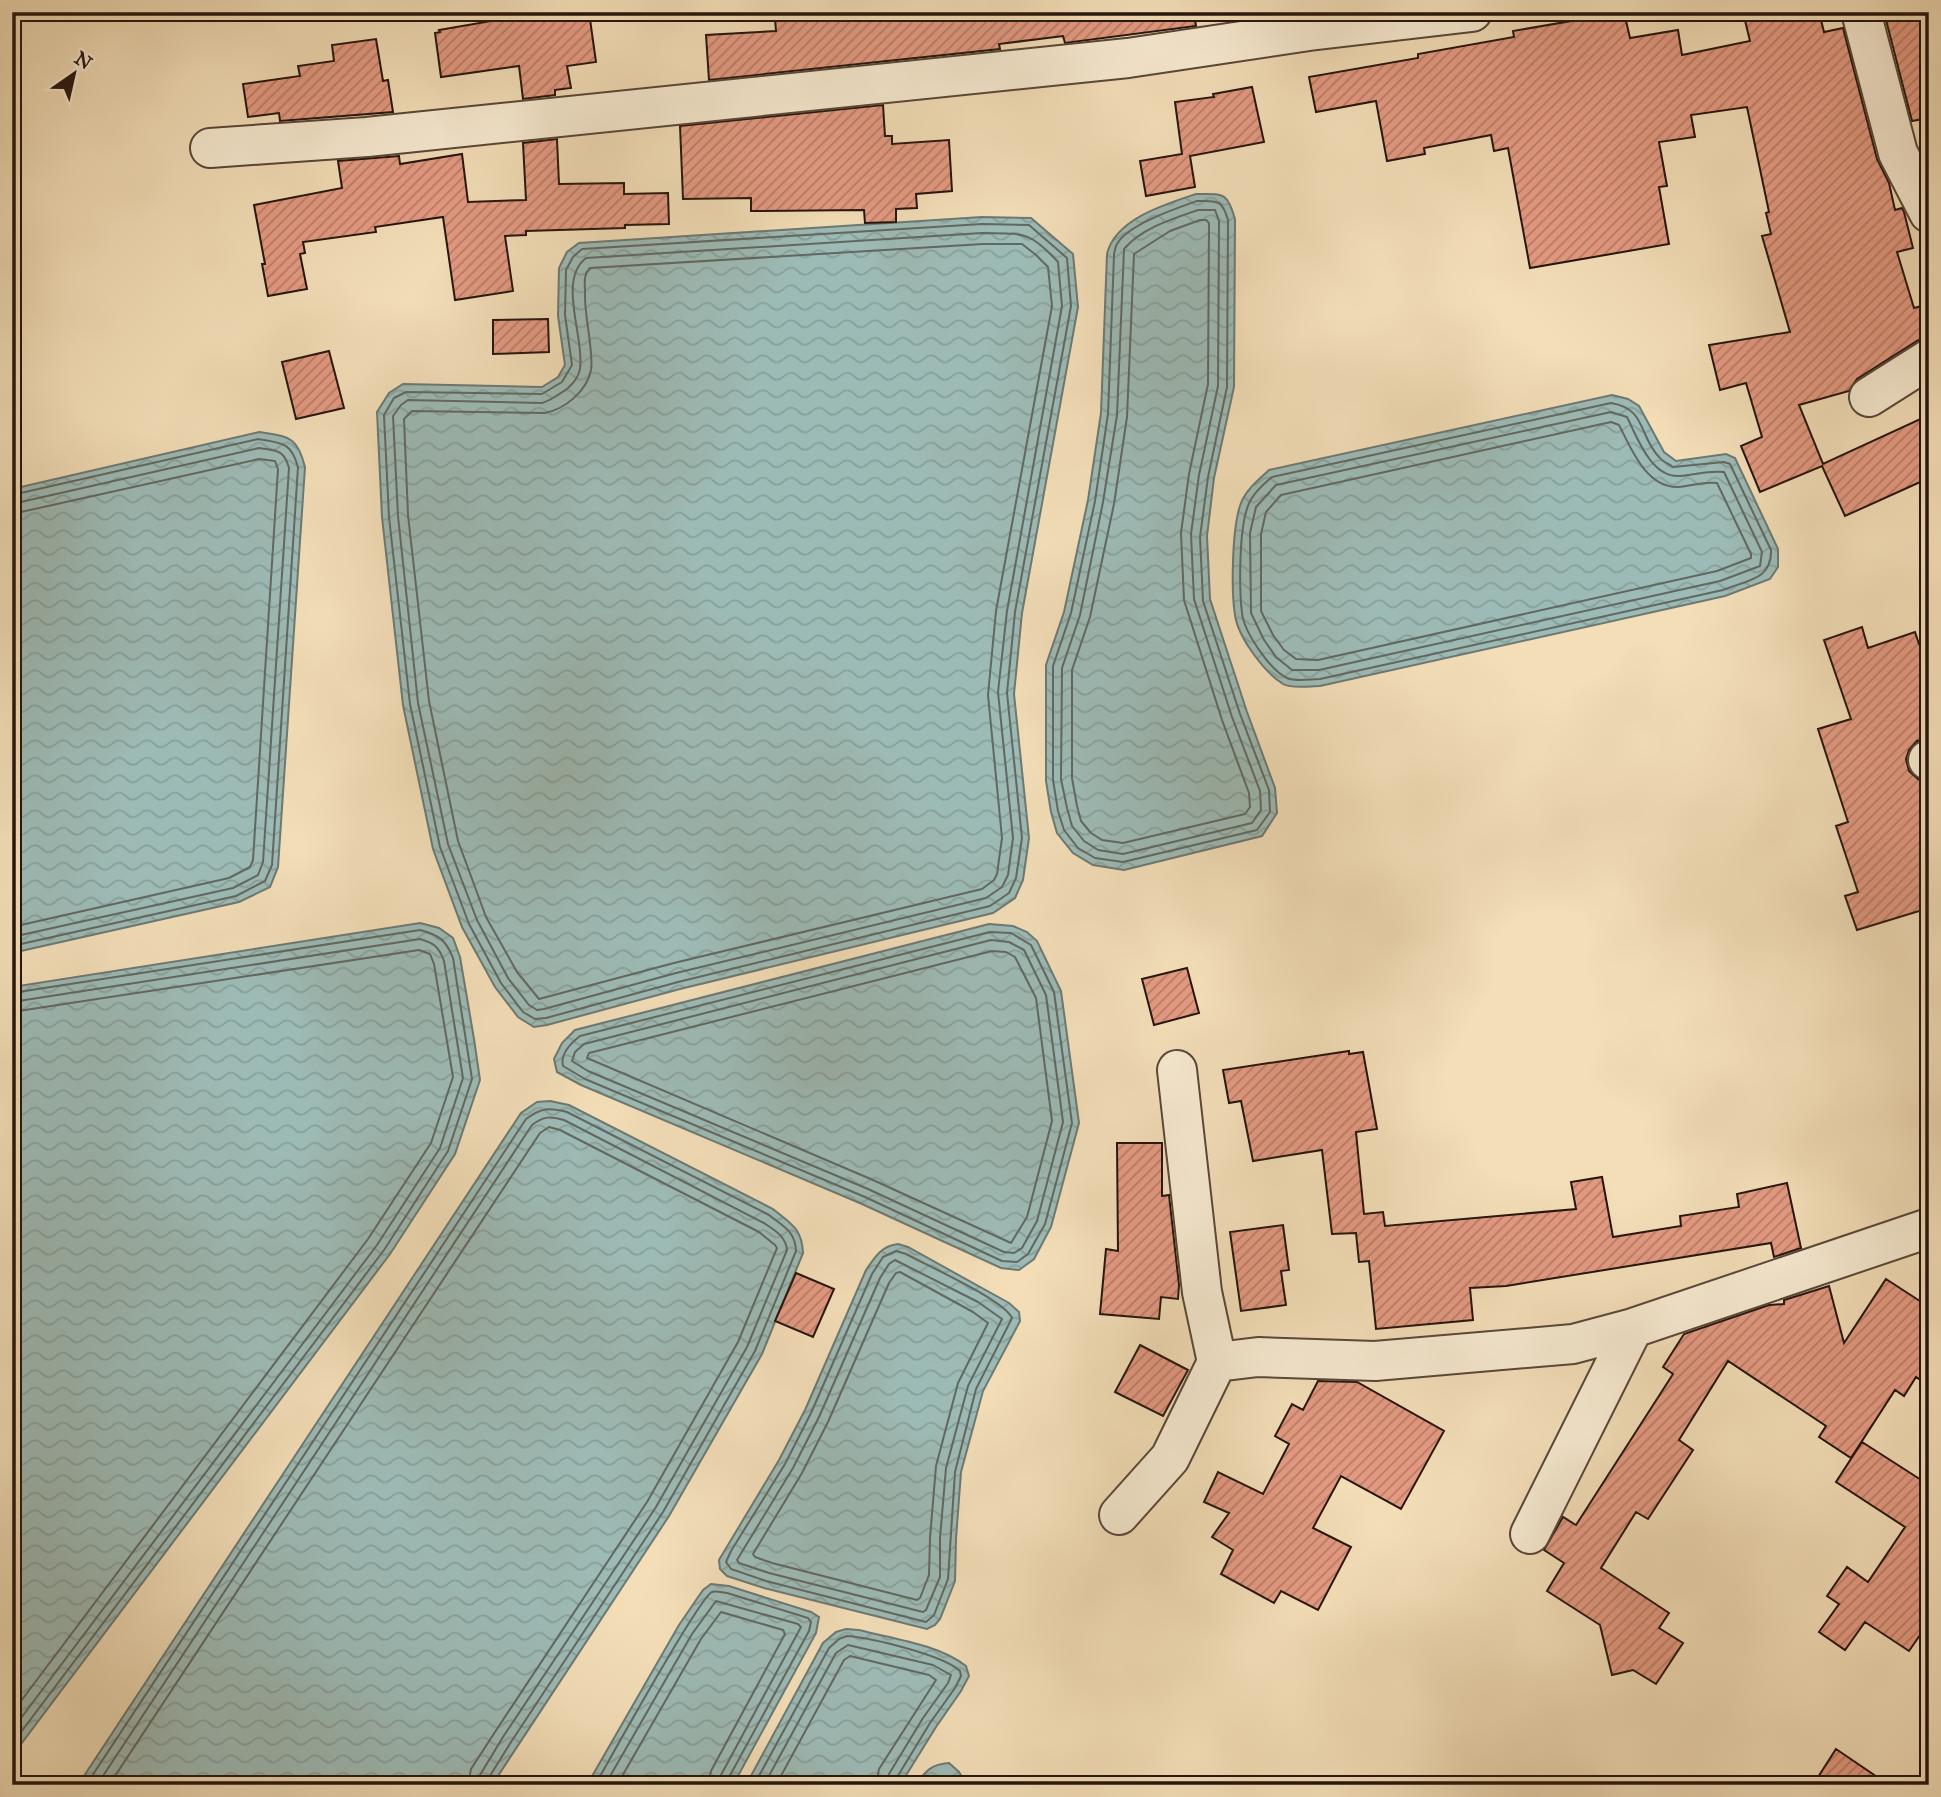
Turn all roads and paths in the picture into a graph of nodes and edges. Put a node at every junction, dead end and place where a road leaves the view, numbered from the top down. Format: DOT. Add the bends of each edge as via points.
graph roads {
  1 [pos="1472,12"];
  2 [pos="1861,12"];
  3 [pos="210,148"];
  4 [pos="1925,199"];
  5 [pos="1929,359"];
  6 [pos="1869,397"];
  7 [pos="1177,1070"];
  8 [pos="1929,1228"];
  9 [pos="1633,1328"];
  10 [pos="1217,1362"];
  11 [pos="1119,1515"];
  12 [pos="1530,1534"];
  1 -- 3 [label="street" via="1088,63 367,138"];
  2 -- 4 [label="street" via="1898,153"];
  5 -- 6 [label="street"];
  7 -- 10 [label="street" via="1202,1292"];
  8 -- 9 [label="street"];
  9 -- 10 [label="street" via="1573,1344 1375,1362 1258,1357"];
  9 -- 12 [label="street"];
  10 -- 11 [label="street" via="1170,1458"];
}
